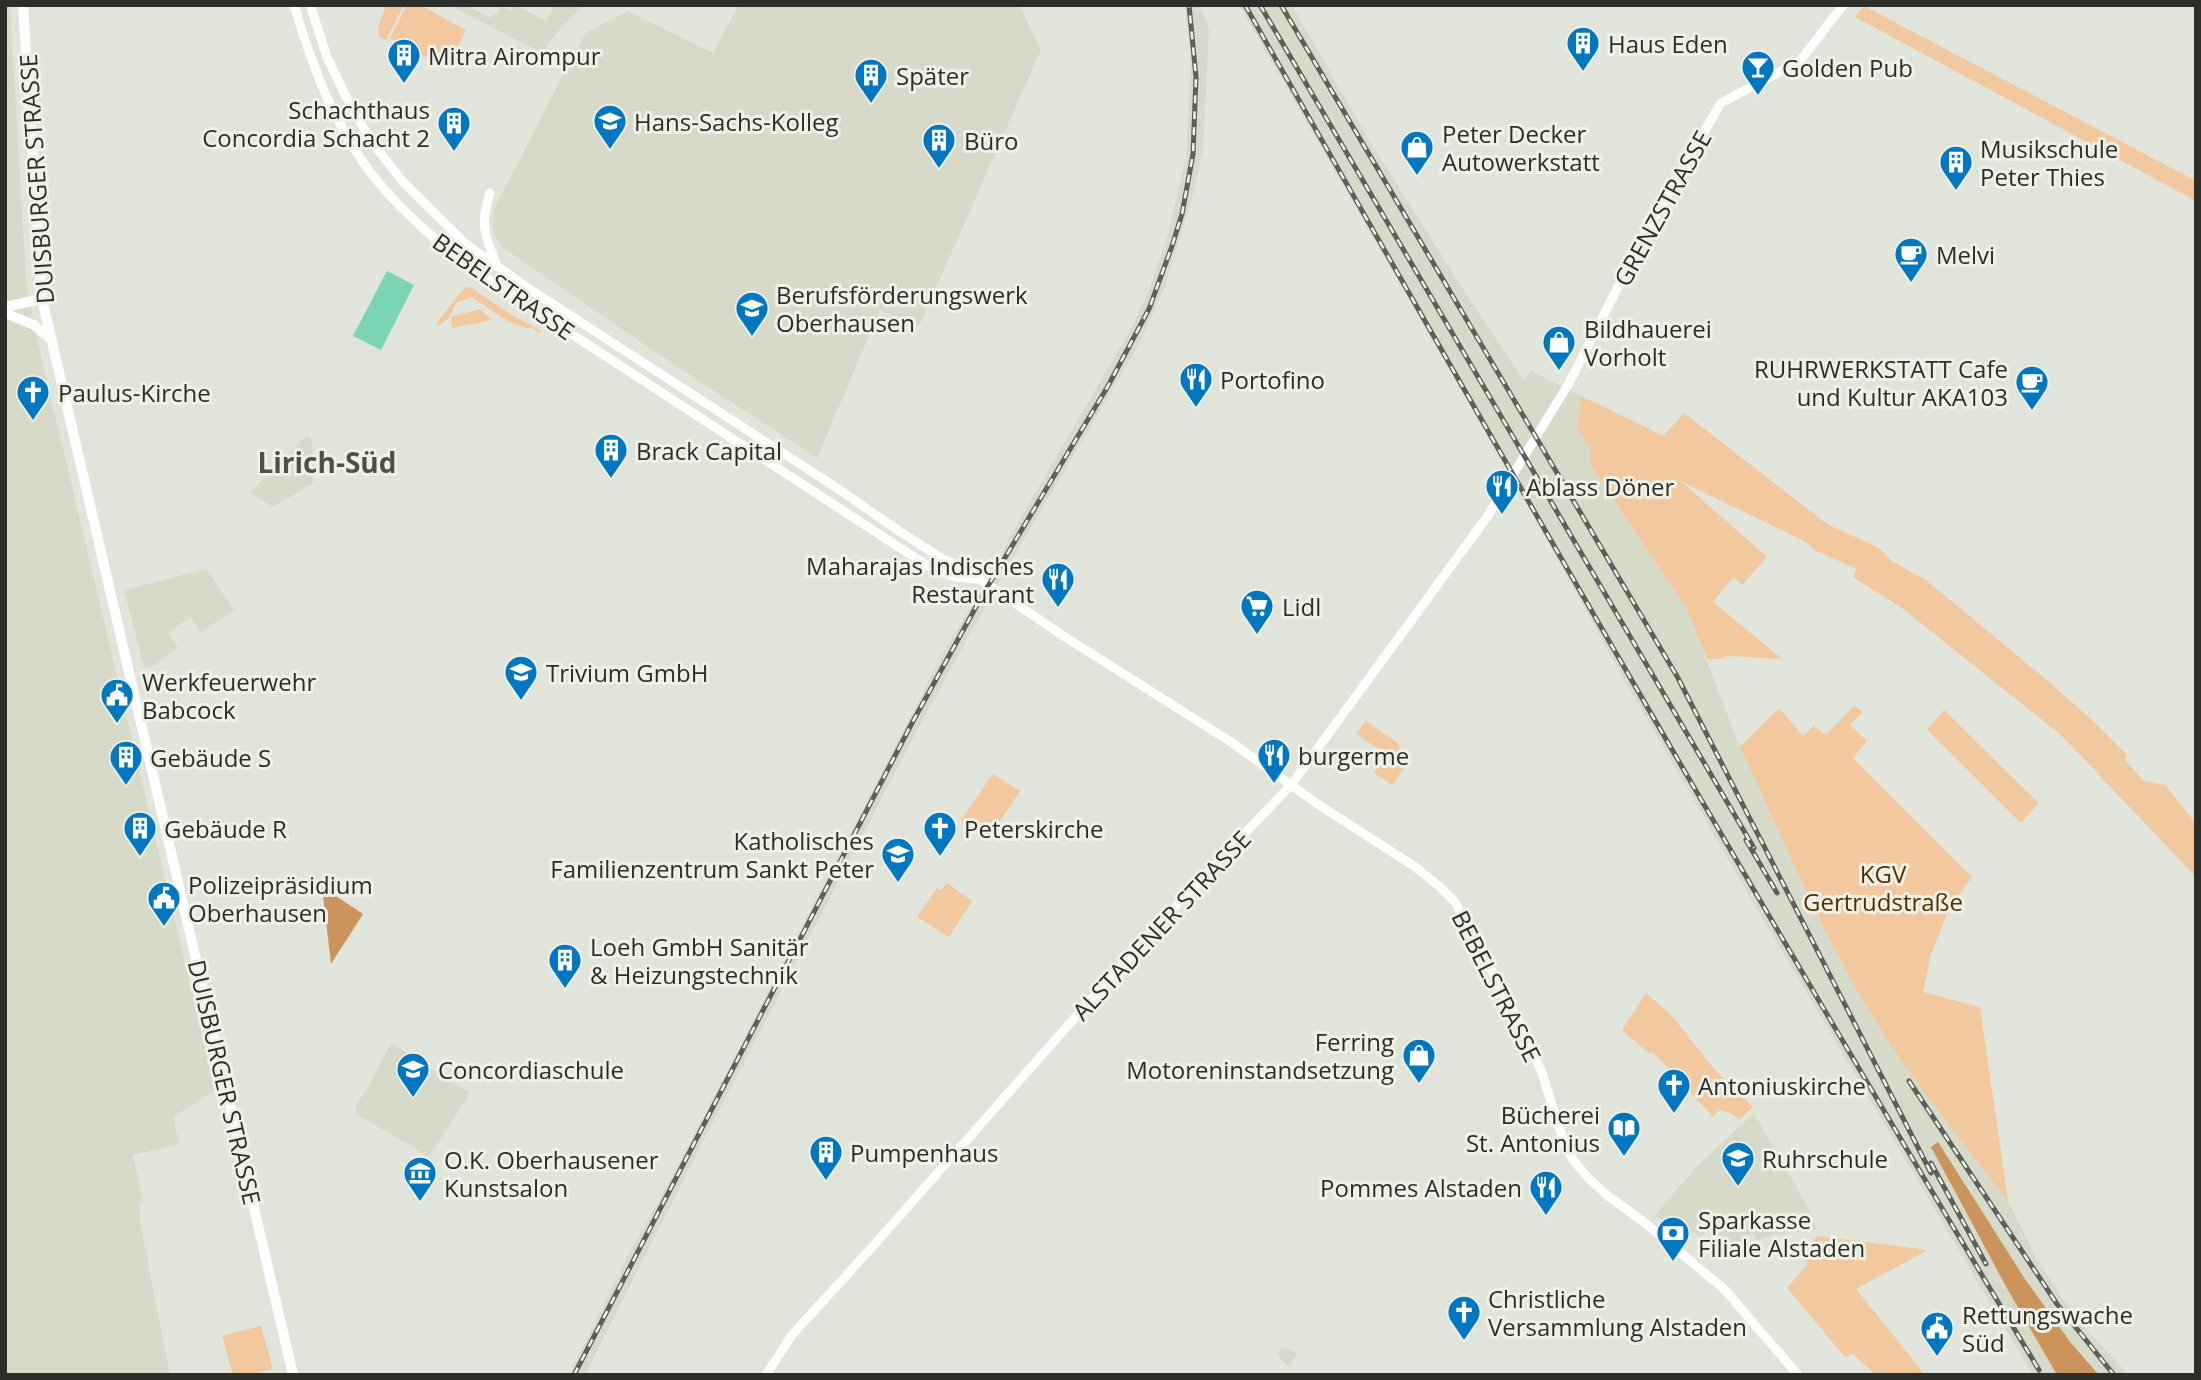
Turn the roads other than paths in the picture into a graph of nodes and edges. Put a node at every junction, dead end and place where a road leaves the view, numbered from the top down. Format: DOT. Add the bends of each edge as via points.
graph roads {
  1 [pos="23,5"];
  2 [pos="294,5"];
  3 [pos="310,5"];
  4 [pos="1843,5"];
  5 [pos="490,193"];
  6 [pos="496,265"];
  7 [pos="42,299"];
  8 [pos="5,307"];
  9 [pos="5,313"];
  10 [pos="51,339"];
  11 [pos="673,383"];
  12 [pos="664,394"];
  13 [pos="1527,453"];
  14 [pos="978,579"];
  15 [pos="1291,785"];
  16 [pos="293,1375"];
  17 [pos="766,1375"];
  18 [pos="1798,1375"];
  1 -- 7 [label="main road, DUISBURGER STRASSE"];
  2 -- 12 [label="street, BEBELSTRASSE" via="337,120 369,170 403,209 457,258"];
  3 -- 6 [label="street, BEBELSTRASSE" via="327,57 374,145 424,203 466,244"];
  4 -- 13 [label="street, GRENZSTRASSE" via="1800,61 1721,103"];
  5 -- 6 [label="street" via="483,229"];
  6 -- 11 [label="street, BEBELSTRASSE"];
  7 -- 8 [label="main road"];
  7 -- 10 [label="main road, DUISBURGER STRASSE"];
  9 -- 10 [label="main road" via="34,325"];
  10 -- 16 [label="main road, DUISBURGER STRASSE"];
  11 -- 12 [label="street"];
  11 -- 14 [label="street, BEBELSTRASSE"];
  12 -- 14 [label="street, BEBELSTRASSE" via="928,566 955,577"];
  13 -- 15 [label="street, ALSTADENER STRASSE" via="1487,517"];
  14 -- 15 [label="street, BEBELSTRASSE"];
  15 -- 17 [label="street, ALSTADENER STRASSE" via="1140,944 792,1335"];
  15 -- 18 [label="street, BEBELSTRASSE" via="1414,866 1455,902 1530,1044 1574,1161 1608,1196 1725,1290"];
}
